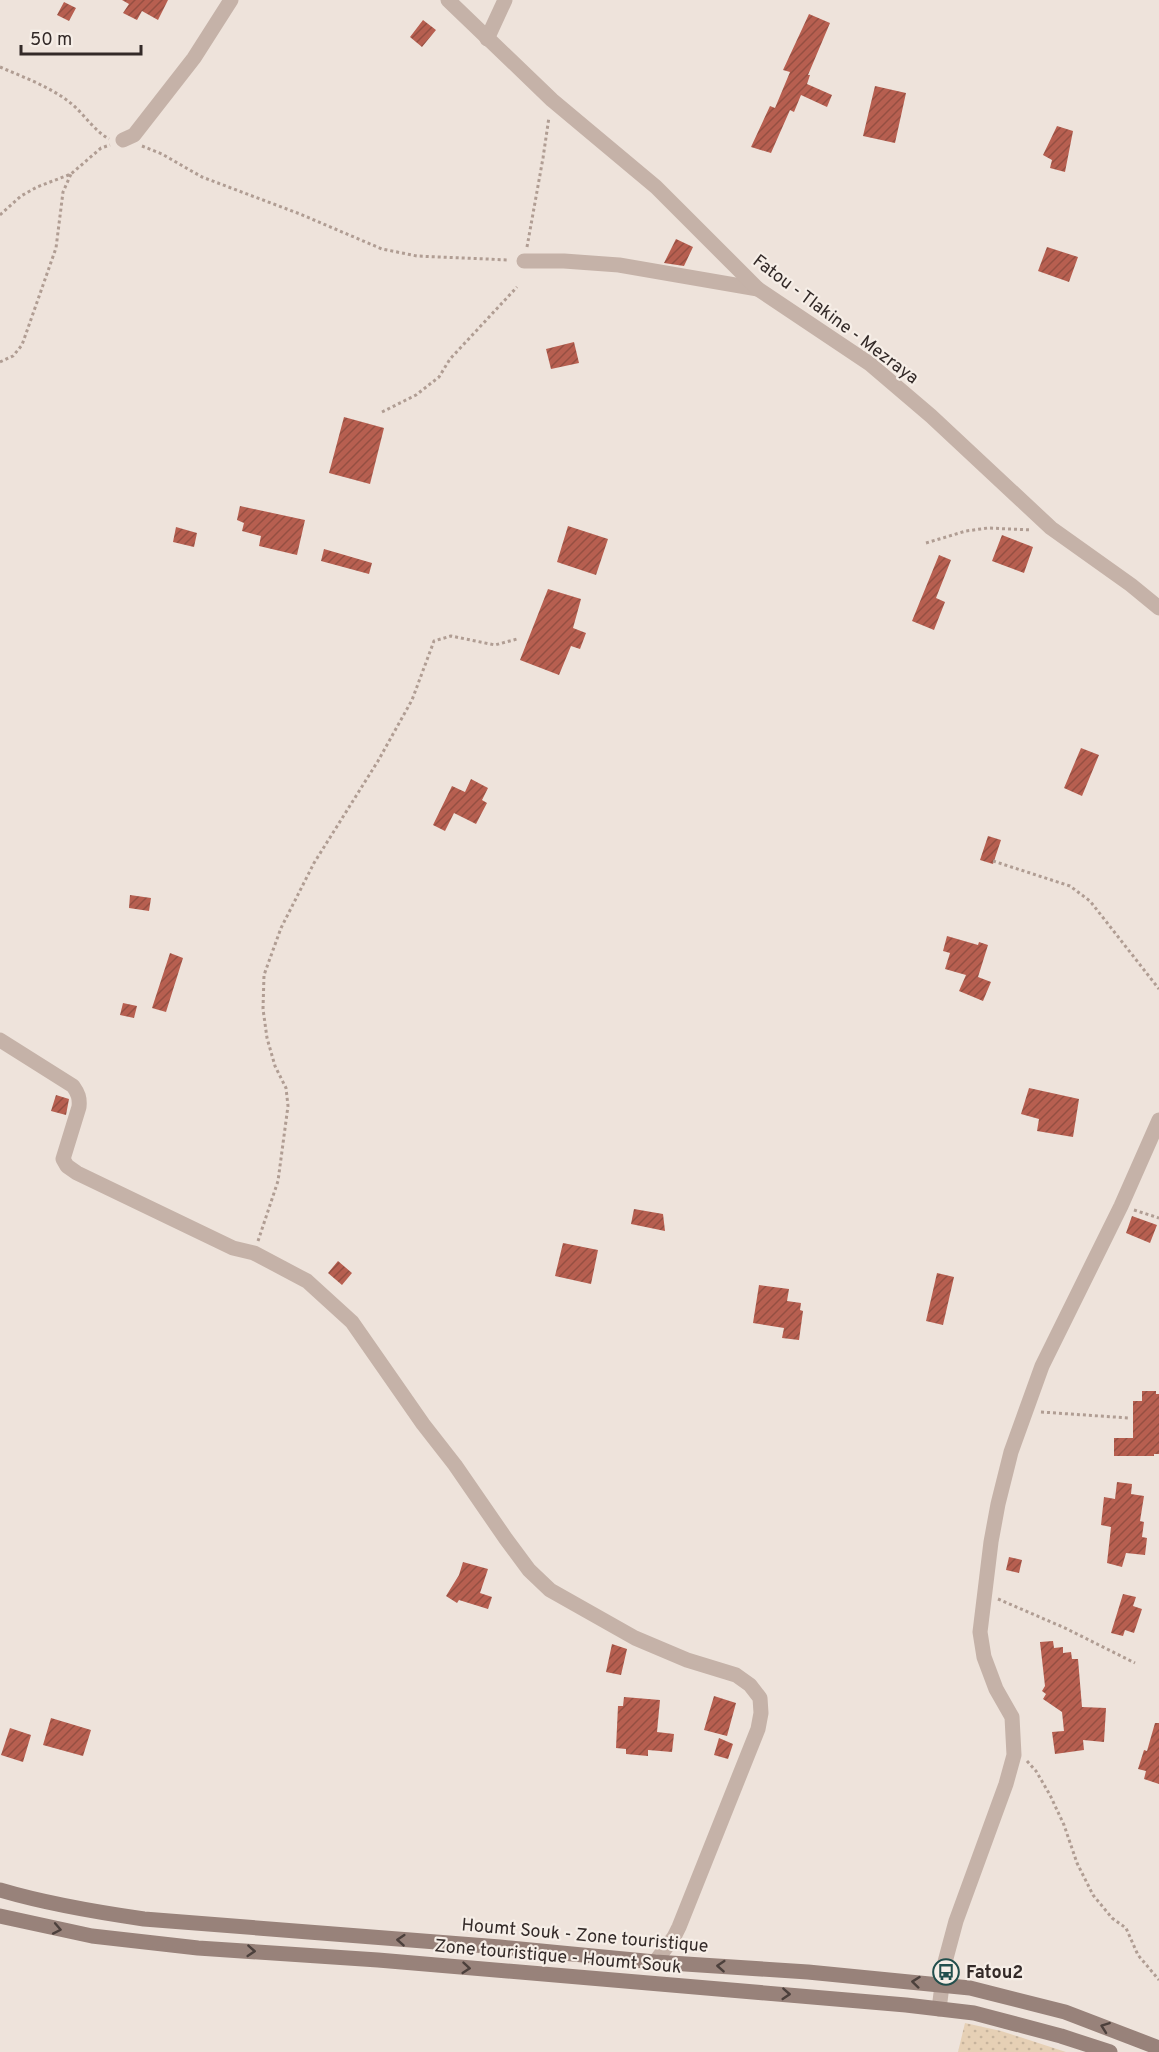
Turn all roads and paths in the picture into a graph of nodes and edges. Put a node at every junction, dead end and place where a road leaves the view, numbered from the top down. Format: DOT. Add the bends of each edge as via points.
graph roads {
  1 [pos="231,0"];
  2 [pos="448,0"];
  3 [pos="505,0"];
  4 [pos="487,39"];
  5 [pos="0,66"];
  6 [pos="552,100"];
  7 [pos="123,140"];
  8 [pos="70,174"];
  9 [pos="0,215"];
  10 [pos="524,261"];
  11 [pos="517,287"];
  12 [pos="758,289"];
  13 [pos="0,362"];
  14 [pos="382,412"];
  15 [pos="1051,528"];
  16 [pos="926,543"];
  17 [pos="1159,608"];
  18 [pos="517,639"];
  19 [pos="993,861"];
  20 [pos="1159,989"];
  21 [pos="0,1040"];
  22 [pos="1159,1120"];
  23 [pos="1121,1206"];
  24 [pos="1159,1218"];
  25 [pos="254,1254"];
  26 [pos="1026,1406"];
  27 [pos="1129,1418"];
  28 [pos="984,1596"];
  29 [pos="1135,1663"];
  30 [pos="1014,1755"];
  31 [pos="0,1890"];
  32 [pos="0,1916"];
  33 [pos="655,1962"];
  34 [pos="1159,1980"];
  35 [pos="651,1983"];
  36 [pos="942,1985"];
  37 [pos="939,2009"];
  38 [pos="1159,2048"];
  39 [pos="1110,2052"];
  1 -- 7 [label="street" via="194,58 134,135"];
  2 -- 4 [label="street, Fatou - Tlakine - Mezraya"];
  3 -- 4 [label="street"];
  4 -- 6 [label="street, Fatou - Tlakine - Mezraya"];
  5 -- 7 [label="path" via="70,102 108,139"];
  6 -- 10 [label="path"];
  6 -- 12 [label="street, Fatou - Tlakine - Mezraya" via="656,187"];
  7 -- 8 [label="path" via="101,148"];
  7 -- 10 [label="path" via="162,154 202,177 382,249 417,256"];
  8 -- 9 [label="path" via="21,196"];
  8 -- 13 [label="path" via="63,192 56,248 22,345 13,356"];
  10 -- 12 [label="street" via="619,265"];
  11 -- 14 [label="path" via="456,351 439,377 416,395"];
  12 -- 15 [label="street, Fatou - Tlakine - Mezraya" via="878,371"];
  15 -- 16 [label="path" via="988,528"];
  15 -- 17 [label="street, Fatou - Tlakine - Mezraya"];
  18 -- 25 [label="path" via="495,645 451,636 434,641 412,700 314,863 281,928 264,975 263,1009 267,1038 286,1088 288,1106 278,1180"];
  19 -- 20 [label="path" via="1078,891"];
  21 -- 25 [label="street" via="78,1093 79,1107 63,1159 67,1166 233,1248"];
  22 -- 23 [label="street"];
  23 -- 24 [label="path"];
  23 -- 26 [label="street"];
  25 -- 33 [label="street" via="307,1281 352,1322 528,1569 550,1590 635,1638 736,1675 760,1698 758,1729 679,1927"];
  26 -- 27 [label="path" via="1040,1412"];
  26 -- 28 [label="street" via="998,1504"];
  28 -- 29 [label="path" via="1002,1600"];
  28 -- 30 [label="street" via="980,1632 984,1658 1012,1717"];
  30 -- 34 [label="path" via="1029,1762 1036,1771 1064,1824 1093,1895 1107,1914 1126,1928 1138,1955"];
  30 -- 36 [label="street" via="956,1921"];
  33 -- 31 [label="main road, Houmt Souk - Zone touristique, one-way" via="144,1919 33,1900"];
  32 -- 35 [label="main road, Zone touristique - Houmt Souk, one-way" via="92,1936 198,1948"];
  33 -- 35 [label="main road"];
  36 -- 33 [label="main road, Houmt Souk - Zone touristique, one-way"];
  35 -- 37 [label="main road, Zone touristique - Houmt Souk, one-way"];
  36 -- 37 [label="street"];
  38 -- 36 [label="main road, Houmt Souk - Zone touristique, one-way" via="1065,2012 970,1988"];
  37 -- 39 [label="main road, Zone touristique - Houmt Souk" via="974,2013"];
}
